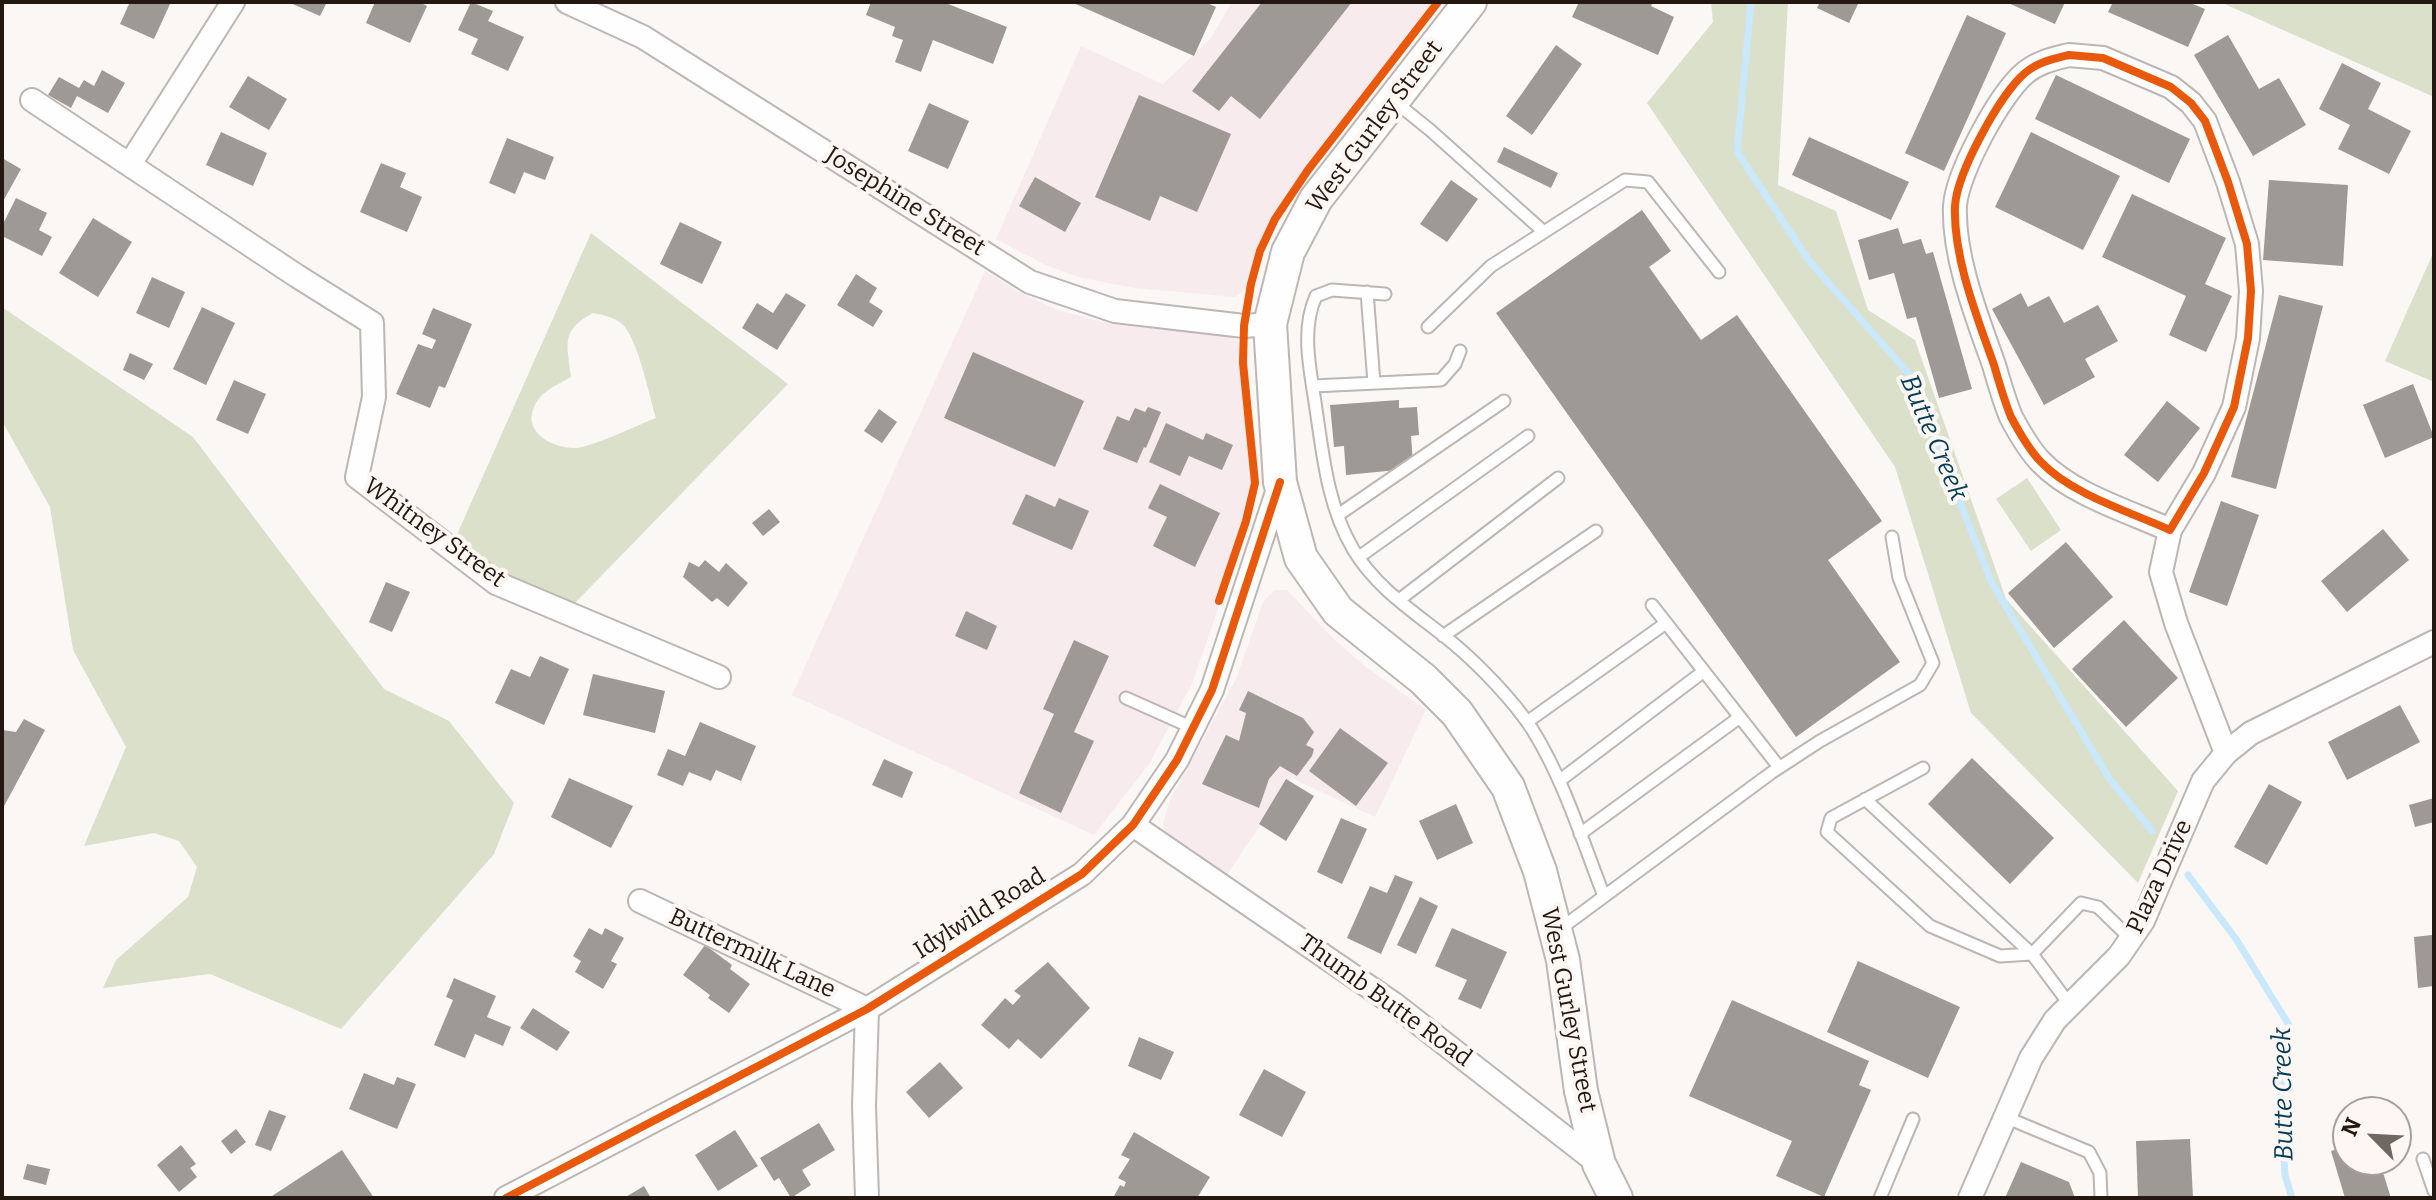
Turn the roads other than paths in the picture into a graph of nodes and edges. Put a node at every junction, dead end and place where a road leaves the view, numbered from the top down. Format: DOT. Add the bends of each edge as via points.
graph roads {
  1 [pos="233,2"];
  2 [pos="567,2"];
  3 [pos="1470,2"];
  4 [pos="32,100"];
  5 [pos="1394,100"];
  6 [pos="130,164"];
  7 [pos="1544,232"];
  8 [pos="1719,272"];
  9 [pos="1367,292"];
  10 [pos="1385,294"];
  11 [pos="1270,324"];
  12 [pos="1428,327"];
  13 [pos="1460,351"];
  14 [pos="1374,383"];
  15 [pos="1313,386"];
  16 [pos="1504,401"];
  17 [pos="1528,436"];
  18 [pos="1558,478"];
  19 [pos="1280,482"];
  20 [pos="1338,515"];
  21 [pos="2170,530"];
  22 [pos="1596,531"];
  23 [pos="1892,537"];
  24 [pos="1359,557"];
  25 [pos="1399,600"];
  26 [pos="1652,605"];
  27 [pos="1666,623"];
  28 [pos="1443,636"];
  29 [pos="2434,642"];
  30 [pos="1704,671"];
  31 [pos="719,677"];
  32 [pos="1126,698"];
  33 [pos="1740,717"];
  34 [pos="1527,722"];
  35 [pos="1193,728"];
  36 [pos="2226,753"];
  37 [pos="1779,767"];
  38 [pos="1923,768"];
  39 [pos="1559,781"];
  40 [pos="1865,799"];
  41 [pos="1133,825"];
  42 [pos="1580,834"];
  43 [pos="1604,896"];
  44 [pos="640,901"];
  45 [pos="1556,931"];
  46 [pos="2131,939"];
  47 [pos="2032,954"];
  48 [pos="2070,1005"];
  49 [pos="867,1009"];
  50 [pos="2005,1117"];
  51 [pos="1913,1119"];
  52 [pos="2423,1159"];
  53 [pos="1599,1164"];
  54 [pos="2434,1191"];
  55 [pos="506,1198"];
  56 [pos="867,1198"];
  57 [pos="1616,1198"];
  58 [pos="1880,1198"];
  59 [pos="1970,1198"];
  60 [pos="2101,1198"];
  1 -- 6 [label="street"];
  2 -- 11 [label="street, Josephine Street" via="643,37 1030,282 1115,311 1244,326"];
  3 -- 5 [label="main road, West Gurley Street"];
  4 -- 6 [label="street, Whitney Street"];
  5 -- 7 [label="lane"];
  5 -- 11 [label="main road, West Gurley Street" via="1316,199 1288,252"];
  6 -- 31 [label="street, Whitney Street" via="372,323 374,397 357,477 496,583"];
  7 -- 8 [label="lane" via="1625,180 1648,182"];
  7 -- 12 [label="lane" via="1491,266"];
  9 -- 10 [label="lane"];
  9 -- 14 [label="lane"];
  9 -- 15 [label="lane" via="1332,290 1316,296 1309,311"];
  11 -- 19 [label="main road, West Gurley Street"];
  13 -- 14 [label="lane" via="1441,380"];
  14 -- 15 [label="lane"];
  15 -- 20 [label="lane"];
  16 -- 20 [label="lane"];
  17 -- 24 [label="lane"];
  18 -- 25 [label="lane"];
  19 -- 35 [label="street, Idylwild Road" via="1212,690"];
  19 -- 45 [label="main road, West Gurley Street" via="1301,558 1338,611 1457,713 1508,787"];
  20 -- 24 [label="lane"];
  21 -- 21 [label="street" via="2234,407 2248,338 2247,244 2205,121 2191,103 2171,87 2103,58 2069,55 2038,63 2023,74 1993,115 1962,180 1955,203 1956,235 2011,417 2029,447 2054,474 2081,490"];
  21 -- 36 [label="street" via="2161,572"];
  22 -- 28 [label="lane"];
  23 -- 37 [label="lane" via="1899,578 1933,663 1920,685"];
  24 -- 25 [label="lane"];
  25 -- 28 [label="lane"];
  26 -- 27 [label="lane"];
  27 -- 30 [label="lane"];
  27 -- 34 [label="lane"];
  28 -- 34 [label="lane"];
  29 -- 36 [label="street, Plaza Drive" via="2251,733"];
  30 -- 33 [label="lane"];
  30 -- 39 [label="lane"];
  32 -- 35 [label="lane"];
  33 -- 37 [label="lane"];
  33 -- 42 [label="lane"];
  34 -- 39 [label="lane"];
  35 -- 41 [label="street, Idylwild Road"];
  36 -- 46 [label="street, Plaza Drive" via="2203,781"];
  37 -- 43 [label="lane"];
  38 -- 40 [label="lane"];
  39 -- 42 [label="lane"];
  40 -- 47 [label="lane"];
  40 -- 47 [label="lane" via="1831,818 1827,832 1930,926 2000,956"];
  41 -- 49 [label="street, Idylwild Road" via="1082,874"];
  41 -- 53 [label="street, Thumb Butte Road" via="1394,1004"];
  42 -- 43 [label="lane"];
  43 -- 45 [label="lane"];
  44 -- 49 [label="street, Buttermilk Lane"];
  45 -- 53 [label="main road, West Gurley Street" via="1581,1091"];
  46 -- 47 [label="lane" via="2098,907 2081,903"];
  46 -- 48 [label="street, Plaza Drive"];
  47 -- 48 [label="lane"];
  48 -- 50 [label="street, Plaza Drive" via="2031,1058"];
  49 -- 55 [label="street, Idylwild Road"];
  49 -- 56 [label="street"];
  50 -- 59 [label="street, Plaza Drive"];
  50 -- 60 [label="lane" via="2089,1152 2100,1173"];
  51 -- 58 [label="lane"];
  52 -- 54 [label="lane"];
  53 -- 57 [label="main road, Thumb Butte Road"];
}
